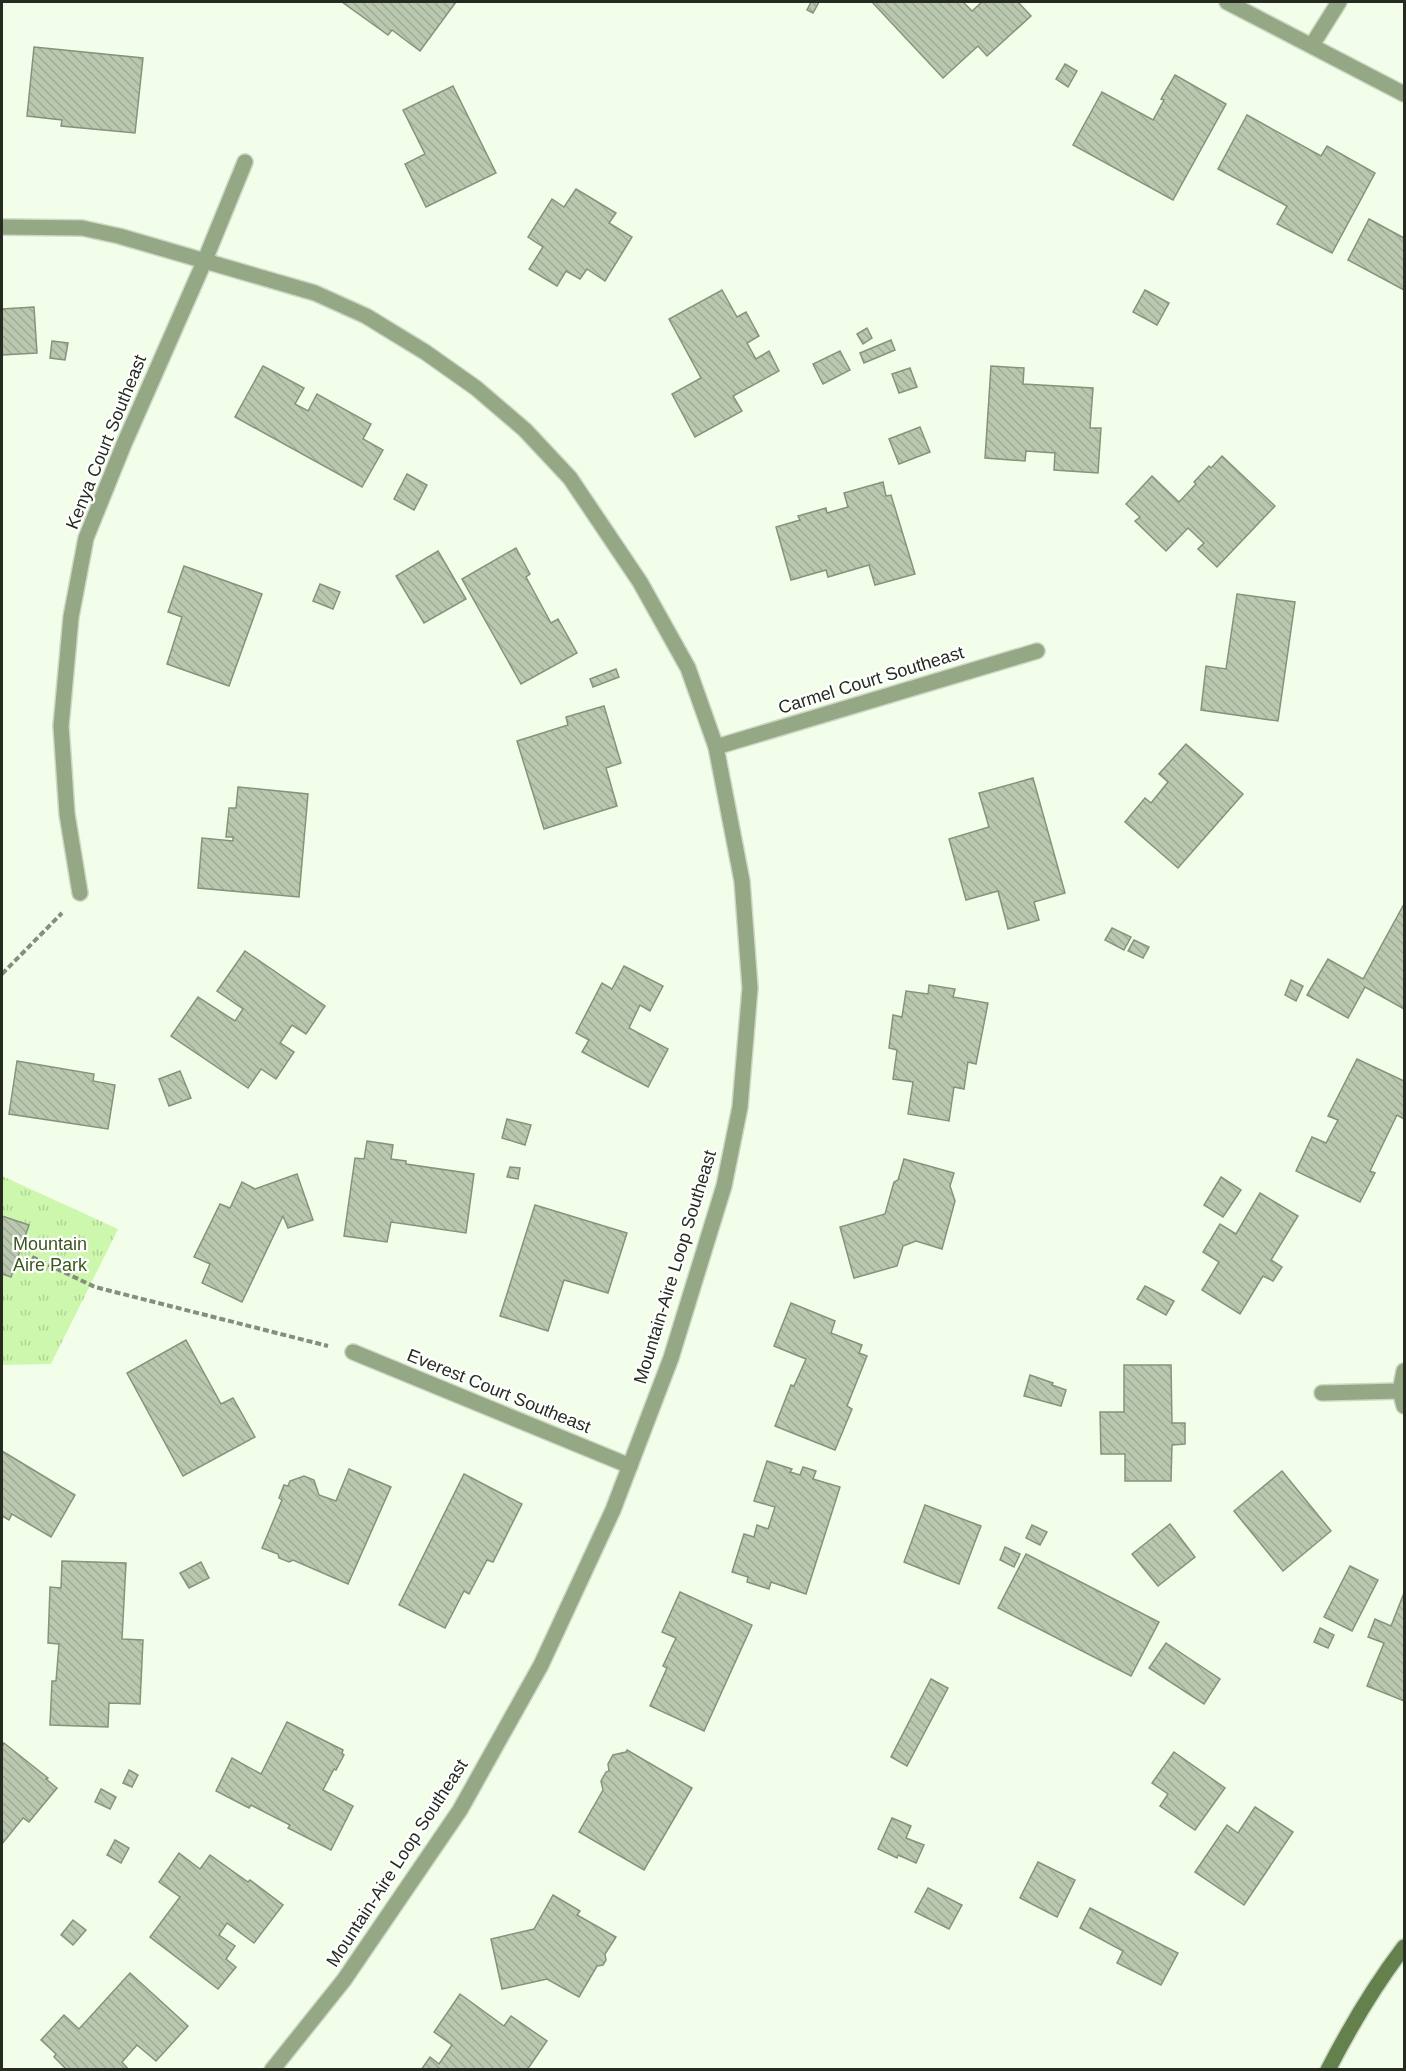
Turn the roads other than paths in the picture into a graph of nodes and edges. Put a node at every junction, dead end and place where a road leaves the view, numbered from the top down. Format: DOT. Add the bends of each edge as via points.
graph roads {
  1 [pos="1227,2"];
  2 [pos="1339,2"];
  3 [pos="1312,45"];
  4 [pos="1404,93"];
  5 [pos="245,162"];
  6 [pos="2,227"];
  7 [pos="205,260"];
  8 [pos="1037,651"];
  9 [pos="716,747"];
  10 [pos="80,893"];
  11 [pos="352,1352"];
  12 [pos="1404,1371"];
  13 [pos="1322,1392"];
  14 [pos="1402,1399"];
  15 [pos="630,1466"];
  16 [pos="1404,1947"];
  17 [pos="272,2070"];
  18 [pos="1328,2070"];
  1 -- 3 [label="street"];
  2 -- 3 [label="street"];
  3 -- 4 [label="street"];
  5 -- 7 [label="street, Kenya Court Southeast"];
  6 -- 7 [label="street, Mountain-Aire Loop Southeast" via="82,228"];
  7 -- 9 [label="street, Mountain-Aire Loop Southeast" via="315,293 366,316 476,388 525,430 570,478 640,582 688,668"];
  7 -- 10 [label="street, Kenya Court Southeast" via="86,538 71,617 61,726 67,814"];
  8 -- 9 [label="street, Carmel Court Southeast"];
  9 -- 15 [label="street, Mountain-Aire Loop Southeast" via="742,881 750,988 740,1107 720,1198 671,1358"];
  11 -- 15 [label="street, Everest Court Southeast"];
  12 -- 14 [label="street"];
  13 -- 14 [label="street"];
  15 -- 17 [label="street, Mountain-Aire Loop Southeast" via="541,1665 460,1810 344,1980"];
  16 -- 18 [label="main road"];
}
